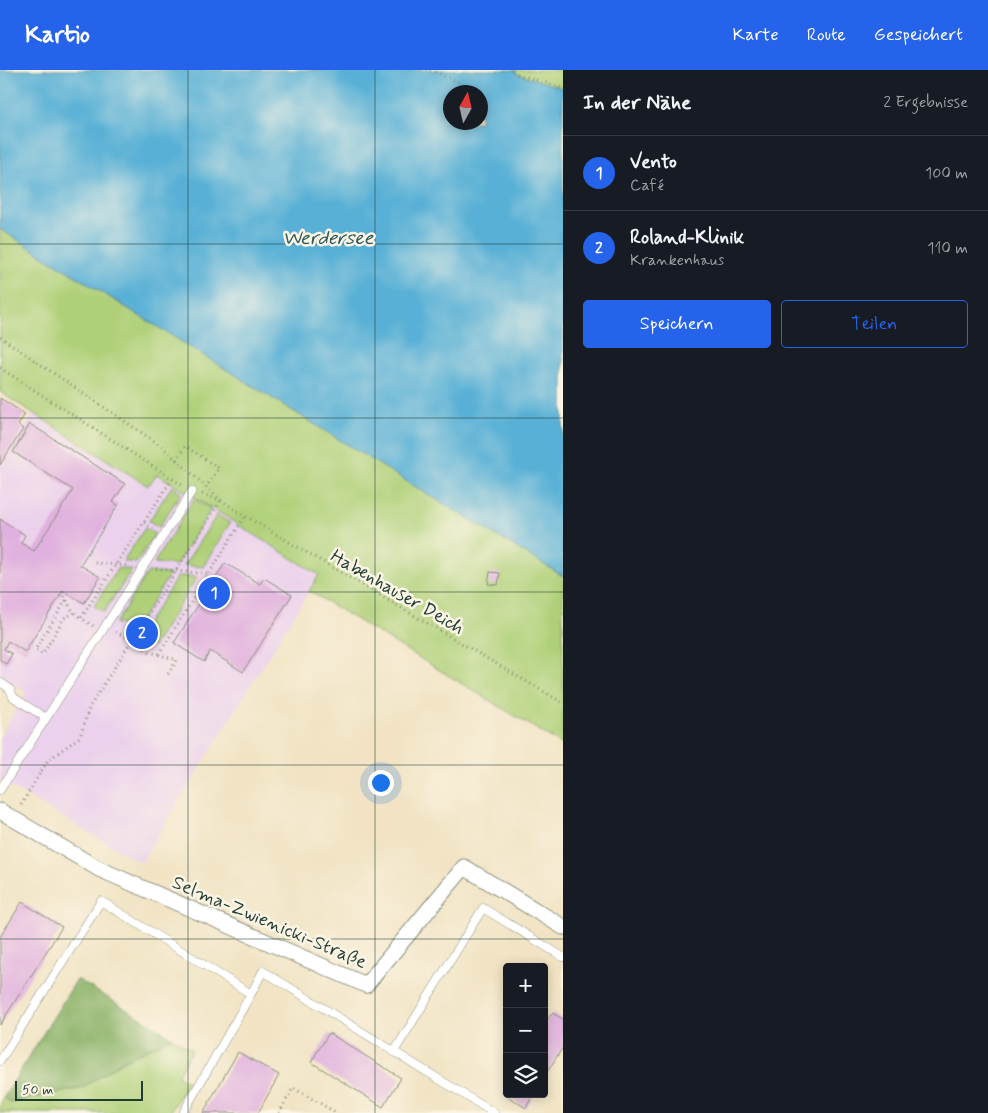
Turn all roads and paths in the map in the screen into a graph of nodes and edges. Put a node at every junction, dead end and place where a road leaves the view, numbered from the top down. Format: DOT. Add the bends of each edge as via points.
graph roads {
  1 [pos="430,70"];
  2 [pos="517,74"];
  3 [pos="462,84"];
  4 [pos="563,88"];
  5 [pos="0,337"];
  6 [pos="0,368"];
  7 [pos="172,479"];
  8 [pos="206,486"];
  9 [pos="192,492"];
  10 [pos="222,500"];
  11 [pos="245,516"];
  12 [pos="63,591"];
  13 [pos="66,600"];
  14 [pos="74,613"];
  15 [pos="82,618"];
  16 [pos="105,626"];
  17 [pos="132,640"];
  18 [pos="159,654"];
  19 [pos="168,674"];
  20 [pos="0,682"];
  21 [pos="563,703"];
  22 [pos="46,718"];
  23 [pos="0,790"];
  24 [pos="7,815"];
  25 [pos="563,926"];
  26 [pos="563,957"];
  27 [pos="251,994"];
  28 [pos="394,1052"];
  29 [pos="0,1061"];
  30 [pos="182,1113"];
  31 [pos="279,1113"];
  32 [pos="337,1113"];
  33 [pos="494,1113"];
  1 -- 3 [label="path"];
  2 -- 4 [label="path"];
  5 -- 8 [label="path" via="160,445 176,460 185,446 218,468"];
  6 -- 7 [label="path, Habenhauser Deich"];
  7 -- 9 [label="path, Habenhauser Deich"];
  7 -- 15 [label="path"];
  9 -- 10 [label="path, Habenhauser Deich"];
  9 -- 16 [label="lane"];
  10 -- 11 [label="path, Habenhauser Deich"];
  10 -- 17 [label="path"];
  11 -- 18 [label="path"];
  11 -- 21 [label="path, Habenhauser Deich"];
  12 -- 13 [label="path"];
  13 -- 14 [label="path"];
  13 -- 14 [label="path" via="35,650 42,654 64,618"];
  14 -- 15 [label="path"];
  15 -- 16 [label="path" via="93,626"];
  16 -- 17 [label="path"];
  16 -- 22 [label="lane"];
  17 -- 18 [label="path"];
  17 -- 24 [label="path" via="90,706 80,737 48,760"];
  18 -- 19 [label="path" via="176,660"];
  20 -- 22 [label="lane" via="10,689 13,697"];
  22 -- 23 [label="lane"];
  24 -- 25 [label="street, Selma-Zwienicki-Straße" via="99,869 366,985 464,867"];
  26 -- 28 [label="lane" via="483,908"];
  27 -- 28 [label="lane" via="263,971"];
  27 -- 29 [label="lane" via="101,902"];
  27 -- 30 [label="lane"];
  28 -- 33 [label="lane"];
  31 -- 32 [label="path" via="293,1088"];
}
